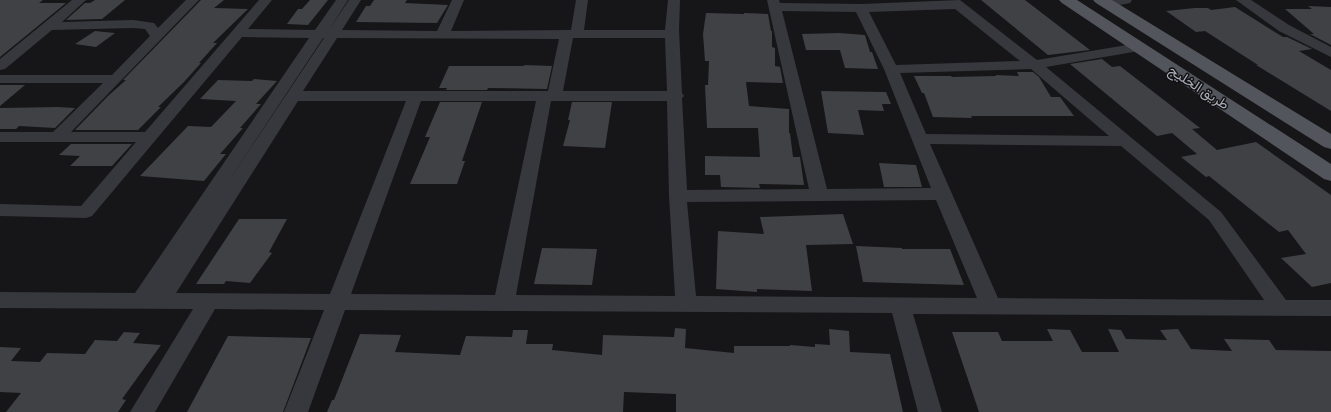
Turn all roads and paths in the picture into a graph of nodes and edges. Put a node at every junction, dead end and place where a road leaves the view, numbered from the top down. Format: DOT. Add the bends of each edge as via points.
graph roads {
  1 [pos="80,0"];
  2 [pos="193,0"];
  3 [pos="266,0"];
  4 [pos="342,0"];
  5 [pos="355,0"];
  6 [pos="458,0"];
  7 [pos="582,0"];
  8 [pos="674,0"];
  9 [pos="1067,0"];
  10 [pos="1126,0"];
  11 [pos="1242,0"];
  12 [pos="1102,1"];
  13 [pos="955,2"];
  14 [pos="774,4"];
  15 [pos="862,8"];
  16 [pos="48,26"];
  17 [pos="239,33"];
  18 [pos="326,33"];
  19 [pos="572,34"];
  20 [pos="673,34"];
  21 [pos="442,35"];
  22 [pos="158,36"];
  23 [pos="1138,47"];
  24 [pos="1330,52"];
  25 [pos="1034,65"];
  26 [pos="0,66"];
  27 [pos="892,69"];
  28 [pos="0,79"];
  29 [pos="116,79"];
  30 [pos="293,96"];
  31 [pos="415,96"];
  32 [pos="550,96"];
  33 [pos="676,96"];
  34 [pos="0,136"];
  35 [pos="57,137"];
  36 [pos="150,137"];
  37 [pos="920,139"];
  38 [pos="1125,142"];
  39 [pos="1331,143"];
  40 [pos="1331,174"];
  41 [pos="819,194"];
  42 [pos="942,194"];
  43 [pos="678,196"];
  44 [pos="0,210"];
  45 [pos="0,300"];
  46 [pos="150,301"];
  47 [pos="209,301"];
  48 [pos="337,302"];
  49 [pos="504,303"];
  50 [pos="686,304"];
  51 [pos="900,306"];
  52 [pos="991,306"];
  53 [pos="1281,308"];
  54 [pos="1331,308"];
  55 [pos="142,412"];
  56 [pos="296,412"];
  57 [pos="930,412"];
  1 -- 16 [label="street"];
  2 -- 22 [label="street"];
  3 -- 17 [label="street"];
  4 -- 18 [label="street"];
  5 -- 18 [label="street"];
  6 -- 21 [label="street"];
  7 -- 19 [label="street"];
  8 -- 20 [label="street"];
  9 -- 23 [label="main road, طريق الخليج"];
  10 -- 12 [label="street"];
  11 -- 24 [label="street" via="1284,28"];
  12 -- 39 [label="main road, طريق الخليج"];
  13 -- 15 [label="street"];
  13 -- 25 [label="street"];
  14 -- 15 [label="street"];
  14 -- 41 [label="street"];
  15 -- 27 [label="street"];
  16 -- 22 [label="street" via="133,24 149,26"];
  16 -- 26 [label="street"];
  17 -- 18 [label="street"];
  17 -- 36 [label="street"];
  18 -- 21 [label="street"];
  18 -- 30 [label="street"];
  18 -- 46 [label="street" via="259,121"];
  19 -- 20 [label="street"];
  19 -- 21 [label="street"];
  19 -- 32 [label="street"];
  20 -- 33 [label="street"];
  22 -- 29 [label="street"];
  23 -- 25 [label="street"];
  23 -- 40 [label="main road, طريق الخليج"];
  25 -- 27 [label="street"];
  25 -- 38 [label="street"];
  27 -- 37 [label="street"];
  28 -- 29 [label="street"];
  29 -- 35 [label="street"];
  30 -- 31 [label="street"];
  30 -- 46 [label="street"];
  31 -- 32 [label="street"];
  31 -- 48 [label="street"];
  32 -- 33 [label="street"];
  32 -- 49 [label="street"];
  33 -- 43 [label="street"];
  34 -- 35 [label="street"];
  35 -- 36 [label="street"];
  36 -- 44 [label="street" via="86,212"];
  37 -- 38 [label="street"];
  37 -- 42 [label="street"];
  38 -- 53 [label="street" via="1215,216"];
  41 -- 42 [label="street"];
  41 -- 43 [label="street"];
  42 -- 52 [label="street"];
  43 -- 50 [label="street"];
  45 -- 46 [label="street"];
  46 -- 47 [label="street"];
  47 -- 48 [label="street"];
  47 -- 55 [label="street"];
  48 -- 49 [label="street"];
  48 -- 56 [label="street"];
  49 -- 50 [label="street"];
  50 -- 51 [label="street"];
  51 -- 52 [label="street"];
  51 -- 57 [label="street"];
  52 -- 53 [label="street"];
  53 -- 54 [label="street"];
}
